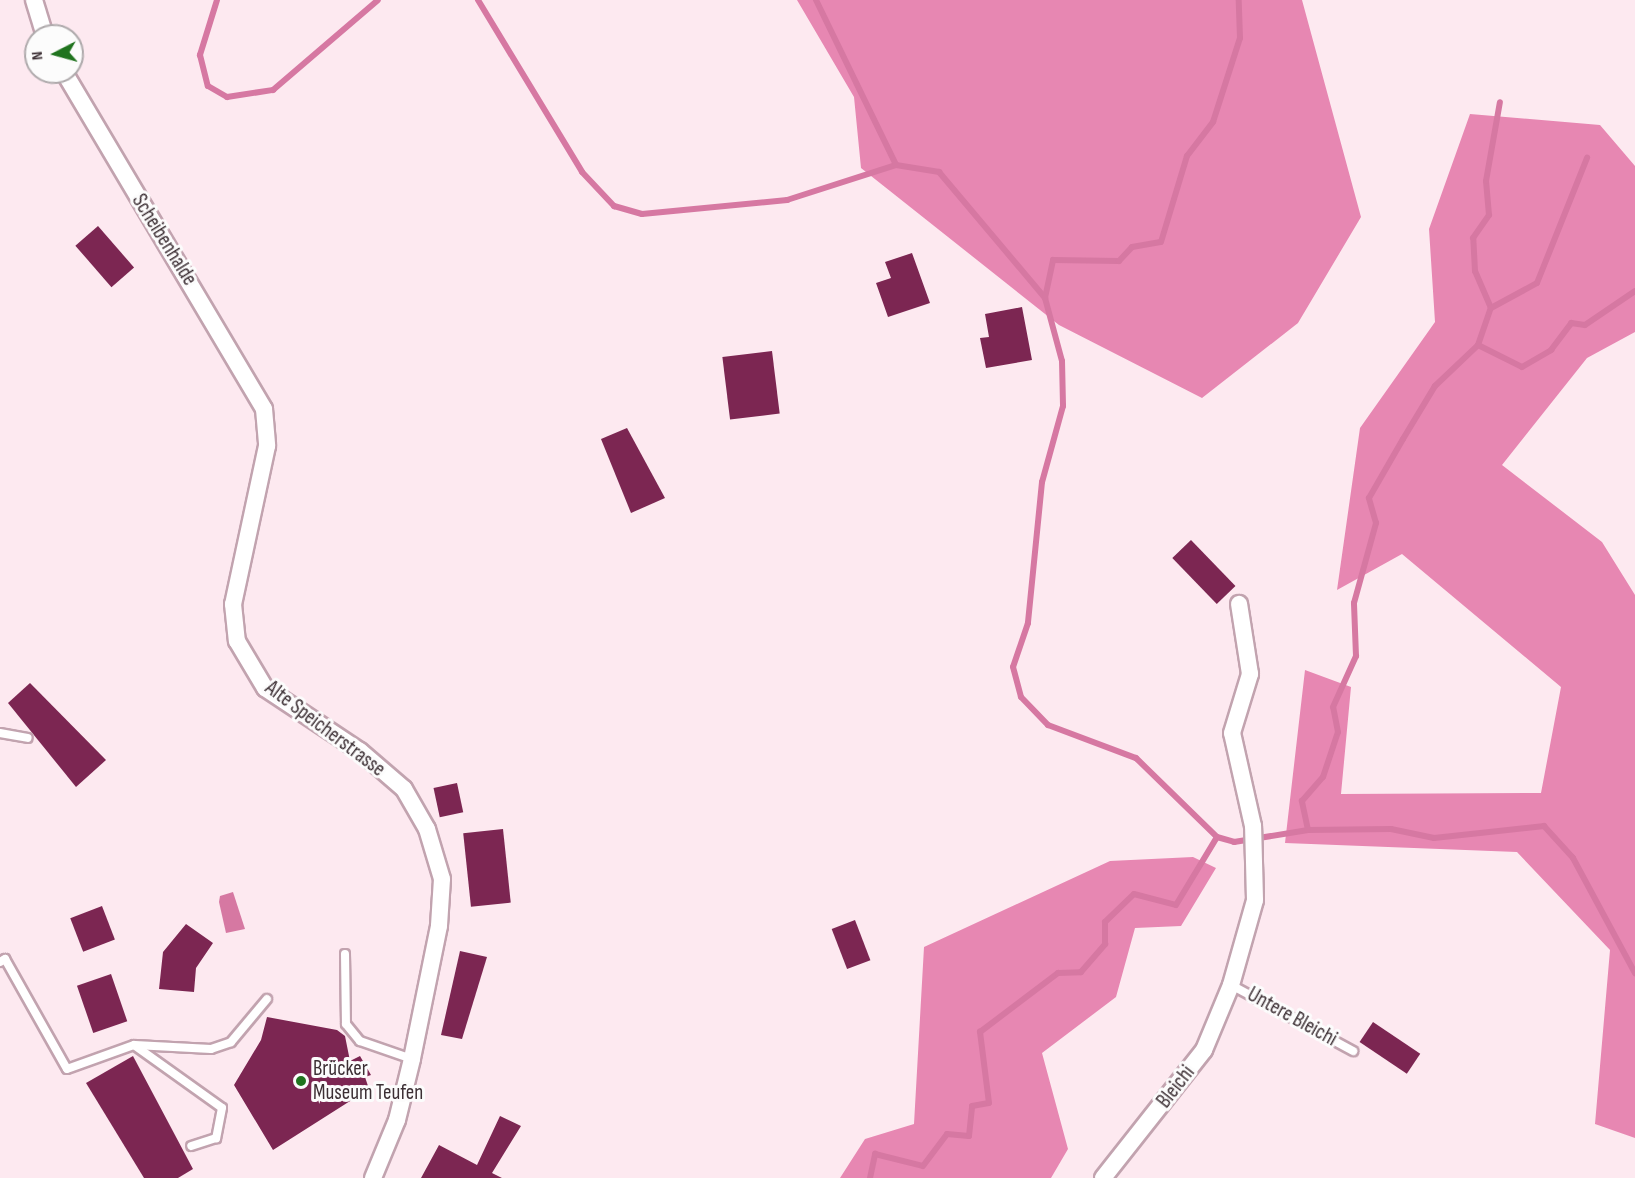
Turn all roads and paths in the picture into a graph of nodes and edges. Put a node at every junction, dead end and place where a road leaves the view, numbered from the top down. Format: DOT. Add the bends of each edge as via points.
graph roads {
  1 [pos="34,0"];
  2 [pos="41,24"];
  3 [pos="71,84"];
  4 [pos="264,409"];
  5 [pos="1239,604"];
  6 [pos="0,733"];
  7 [pos="28,738"];
  8 [pos="345,954"];
  9 [pos="0,962"];
  10 [pos="1231,985"];
  11 [pos="267,999"];
  12 [pos="134,1045"];
  13 [pos="1353,1051"];
  14 [pos="412,1059"];
  15 [pos="191,1146"];
  16 [pos="373,1178"];
  17 [pos="1103,1178"];
  1 -- 2 [label="street"];
  3 -- 4 [label="street, Scheibenhalde"];
  4 -- 14 [label="street, Alte Speicherstrasse" via="267,446 233,604 237,641 265,688 360,752 404,789 427,829 442,879 439,926"];
  5 -- 10 [label="street, Bleichi" via="1251,674 1232,733 1257,858 1255,900"];
  6 -- 7 [label="lane"];
  8 -- 14 [label="lane" via="346,1024 360,1041"];
  9 -- 12 [label="lane" via="5,959 67,1068"];
  10 -- 13 [label="lane, Untere Bleichi"];
  10 -- 17 [label="street, Bleichi" via="1204,1050"];
  11 -- 12 [label="lane" via="231,1042 211,1049"];
  12 -- 15 [label="lane" via="222,1108 216,1138"];
  14 -- 16 [label="street, Alte Speicherstrasse" via="397,1120"];
}
